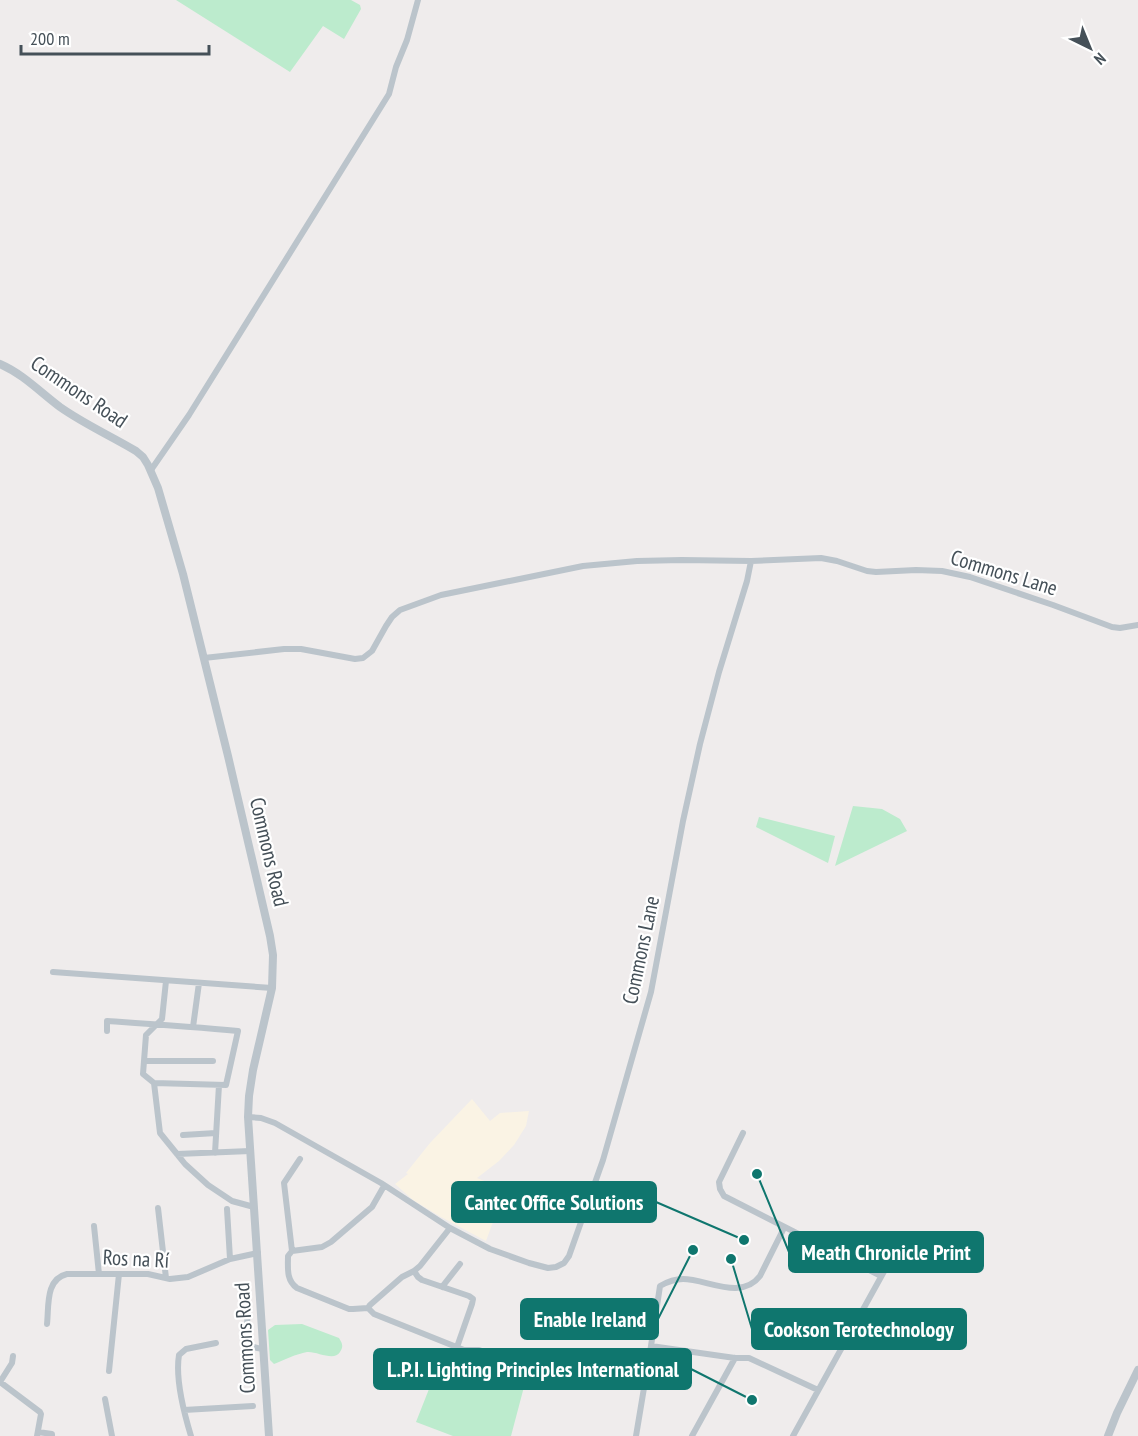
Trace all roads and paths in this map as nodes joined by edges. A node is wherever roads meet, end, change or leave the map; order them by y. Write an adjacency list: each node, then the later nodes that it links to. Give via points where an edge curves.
1 (418, 0): 3 (street, via 389,94)
2 (0, 364): 3 (street, Commons Road, via 87,424 136,451)
3 (151, 470): 6 (street, Commons Road)
4 (751, 561): 5 (street, Commons Lane, via 821,558 867,571 942,571 970,577 1112,627); 6 (street, Commons Lane, via 594,564 441,595 400,610 363,658 301,649); 31 (street, Commons Lane, via 700,744 651,992 603,1160 569,1257 548,1268 490,1249)
5 (1138, 625)
6 (204, 658): 10 (street, Commons Road, via 270,936)
7 (53, 972): 8 (street)
8 (166, 981): 9 (street); 11 (street, via 162,1019)
9 (199, 983): 10 (street); 12 (street)
10 (272, 988): 18 (street, Commons Road, via 253,1070)
11 (157, 1024): 12 (street); 13 (street, via 107,1021); 14 (street, via 146,1035)
12 (193, 1027): 17 (street, via 238,1031 226,1085)
13 (107, 1031)
14 (144, 1061): 15 (street); 16 (street, via 143,1074)
15 (213, 1061)
16 (154, 1083): 17 (street); 24 (street, via 160,1133)
17 (219, 1085): 19 (street)
18 (248, 1117): 22 (street, Commons Road); 26 (street, Commons Lane, via 275,1123)
19 (216, 1133): 21 (street); 23 (street)
20 (743, 1133): 32 (street, via 719,1182 720,1189 732,1201)
21 (183, 1135)
22 (250, 1151): 23 (street); 27 (street, Commons Road)
23 (215, 1153): 24 (street)
24 (177, 1154): 27 (street, via 208,1185 232,1201)
25 (300, 1159): 34 (street, via 284,1183)
26 (384, 1186): 31 (street, Commons Lane); 34 (street, via 372,1207 330,1242 322,1247)
27 (254, 1207): 35 (street, Commons Road)
28 (158, 1208): 42 (street)
29 (227, 1209): 36 (street)
30 (94, 1226): 39 (street)
31 (450, 1228): 38 (street)
32 (784, 1228): 41 (street); 48 (street, via 760,1276 749,1284 735,1288 682,1279 660,1286)
33 (902, 1239): 41 (street)
34 (292, 1251): 44 (street, via 288,1256 290,1284 349,1309)
35 (258, 1253): 36 (street, Ros na Rí); 50 (street, Commons Road)
36 (230, 1259): 42 (street, Ros na Rí, via 188,1277)
37 (460, 1264): 43 (street)
38 (414, 1271): 43 (street, via 422,1280); 44 (street)
39 (99, 1274): 40 (street, Ros na Rí); 46 (street, Ros na Rí, via 67,1274 55,1279)
40 (119, 1274): 42 (street, Ros na Rí); 55 (street)
41 (881, 1276): 57 (street)
42 (166, 1278)
43 (442, 1287): 49 (street, via 473,1299)
44 (368, 1308): 49 (street, via 374,1314)
45 (248, 1313): 50 (street, via 249,1344)
46 (47, 1324)
47 (216, 1343): 60 (street, via 186,1349 179,1355)
48 (651, 1346): 52 (street); 66 (street)
49 (457, 1347): 53 (street, via 501,1358)
50 (263, 1349): 65 (street, Commons Road)
51 (13, 1356): 56 (street)
52 (735, 1358): 57 (street, via 749,1358); 67 (street)
53 (497, 1368)
54 (1138, 1370): 69 (street)
55 (109, 1371)
56 (0, 1382): 61 (street, via 40,1412)
57 (818, 1390): 68 (street)
58 (105, 1399): 63 (street)
59 (253, 1406): 60 (street)
60 (184, 1410): 64 (street)
61 (37, 1434): 62 (street)
62 (52, 1436)
63 (112, 1436)
64 (191, 1436)
65 (269, 1436)
66 (636, 1436)
67 (692, 1436)
68 (794, 1436)
69 (1108, 1436)

